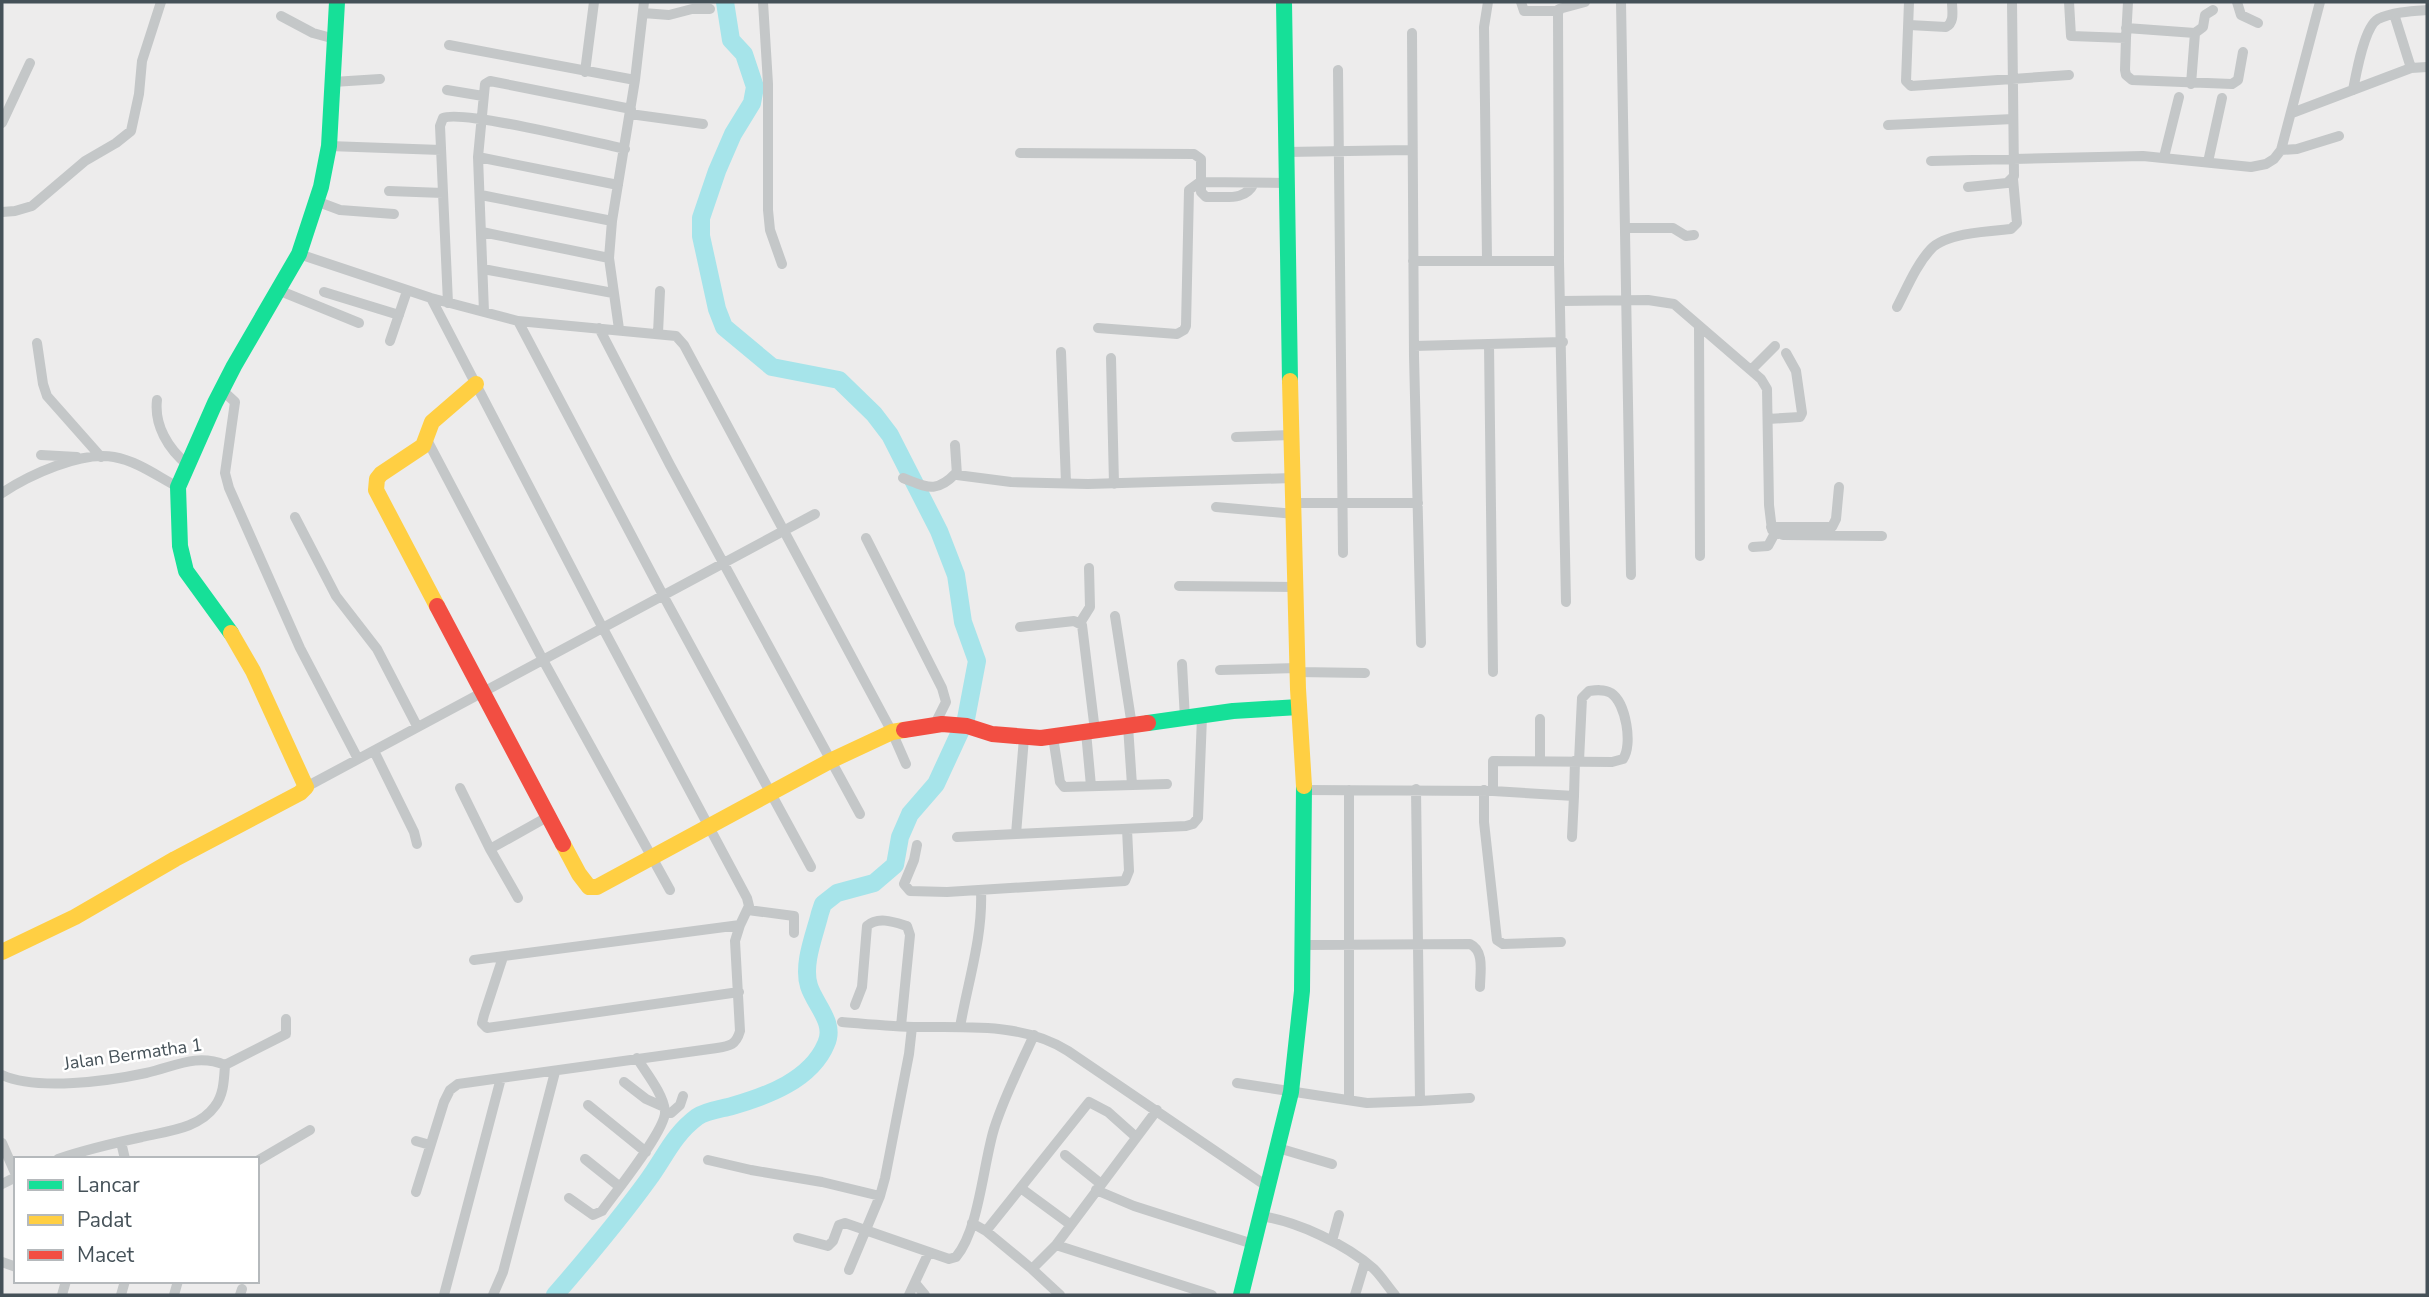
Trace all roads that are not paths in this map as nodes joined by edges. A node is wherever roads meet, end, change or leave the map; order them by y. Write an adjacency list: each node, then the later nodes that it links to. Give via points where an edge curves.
1 (161, 2): 79 (street, via 142,61 131,131 85,161 32,206)
2 (337, 2): 30 (street)
3 (594, 2): 37 (street)
4 (763, 2): 90 (street, via 768,209)
5 (1284, 2): 62 (street)
6 (1488, 2): 87 (street, via 1484,27)
7 (1521, 2): 18 (street, via 1524,11)
8 (1586, 2): 18 (street)
9 (1621, 2): 82 (street)
10 (1909, 2): 26 (street)
11 (1952, 2): 26 (street, via 1950,25)
12 (2012, 2): 40 (street)
13 (2069, 2): 28 (street, via 2071,36)
14 (2128, 2): 28 (street)
15 (2237, 2): 25 (street, via 2241,15)
16 (2320, 2): 50 (street)
17 (644, 7): 20 (street, via 668,15); 41 (street)
18 (1555, 7): 89 (street)
19 (2411, 7): 22 (street); 23 (street)
20 (710, 9)
21 (2213, 10): 29 (street)
22 (2427, 10)
23 (2394, 15): 35 (street); 45 (street, via 2379,18 2371,26)
24 (281, 16): 30 (street)
25 (2258, 23)
26 (1909, 25): 40 (street, via 1907,84)
27 (1412, 33): 60 (street)
28 (2126, 33): 29 (street); 43 (street, via 2129,78)
29 (2195, 33): 43 (street)
30 (335, 39): 42 (street)
31 (449, 45): 37 (street)
32 (2243, 52): 43 (street, via 2234,83)
33 (30, 64): 53 (street)
34 (2427, 67): 35 (street)
35 (2411, 68): 45 (street)
36 (1338, 70): 63 (street)
37 (585, 72): 41 (street)
38 (2069, 75): 40 (street)
39 (380, 79): 42 (street)
40 (2011, 79): 52 (street)
41 (635, 80): 49 (street)
42 (333, 82): 57 (street)
43 (2191, 83)
44 (447, 90): 46 (street)
45 (2353, 90): 50 (street)
46 (483, 96): 49 (street, via 485,84 491,81); 51 (street)
47 (2179, 97): 65 (street)
48 (2222, 97): 69 (street)
49 (630, 112): 54 (street); 58 (street)
50 (2292, 113): 61 (street)
51 (480, 118): 58 (street); 59 (street, via 443,118); 66 (street)
52 (2012, 118): 55 (street); 67 (street)
53 (2, 123)
54 (704, 124)
55 (1888, 125)
56 (2339, 136): 61 (street)
57 (329, 146): 59 (street); 78 (street)
58 (625, 149): 73 (street)
59 (441, 150): 76 (street)
60 (1411, 150): 63 (street); 88 (street)
61 (2281, 150): 69 (street, via 2266,164 2251,167)
62 (1286, 152): 63 (street); 72 (street)
63 (1337, 152): 141 (street)
64 (1020, 153): 71 (street, via 1194,154 1201,159)
65 (2164, 157): 67 (street); 69 (street)
66 (478, 158): 73 (street); 77 (street)
67 (2014, 159): 68 (street); 70 (street)
68 (1931, 161)
69 (2208, 162)
70 (2013, 178): 74 (street, via 2001,184); 101 (street, via 2017,223 2011,229 1949,238 1932,248)
71 (1200, 182): 72 (street, via 1206,197 1243,196 1254,183); 108 (street, via 1189,190 1184,330 1178,334)
72 (1286, 183): 125 (street)
73 (618, 185): 81 (street)
74 (1968, 187)
75 (389, 191): 76 (street)
76 (443, 193): 100 (street)
77 (481, 195): 81 (street); 83 (street)
78 (316, 201): 80 (street, via 340,210); 85 (street)
79 (2, 212)
80 (394, 214)
81 (612, 221): 86 (street)
82 (1626, 228): 84 (street, via 1673,228); 98 (street)
83 (482, 232): 86 (street); 91 (street)
84 (1693, 235)
85 (299, 254): 92 (street); 93 (street)
86 (609, 258): 96 (street)
87 (1487, 259): 88 (street); 89 (street)
88 (1413, 261): 115 (street)
89 (1559, 261): 99 (street)
90 (782, 264)
91 (483, 269): 96 (street); 102 (street)
92 (278, 290): 105 (street); 122 (street)
93 (407, 290): 97 (street); 103 (street)
94 (660, 291): 110 (street)
95 (324, 292): 103 (street)
96 (613, 293): 109 (street)
97 (431, 298): 100 (street); 121 (street)
98 (1626, 300): 99 (street); 106 (street, via 1674,304); 156 (street)
99 (1562, 301): 112 (street)
100 (448, 303): 102 (street)
101 (1897, 307)
102 (484, 312): 104 (street)
103 (399, 315): 111 (street)
104 (518, 321): 107 (street); 159 (street)
105 (359, 323)
106 (1699, 327): 120 (street); 153 (street)
107 (599, 328): 109 (street); 154 (street)
108 (1098, 328)
109 (619, 329): 110 (street)
110 (658, 333): 148 (street, via 676,336 681,342)
111 (390, 341)
112 (1563, 342): 114 (street); 160 (street)
113 (37, 343): 130 (street, via 47,396)
114 (1489, 344): 115 (street); 170 (street)
115 (1414, 346): 142 (street)
116 (1775, 346): 120 (street)
117 (1061, 352): 136 (street)
118 (1786, 353): 124 (street, via 1796,371 1802,413 1800,417)
119 (1111, 358): 137 (street)
120 (1751, 370): 124 (street, via 1767,389)
121 (476, 384): 127 (street, via 440,413); 164 (street)
122 (222, 390): 132 (street); 185 (street, via 235,402 225,473 229,488 300,648)
123 (157, 400): 132 (street, via 164,439)
124 (1768, 419): 147 (street)
125 (1291, 435): 126 (street); 135 (street)
126 (1236, 437)
127 (426, 438): 166 (street); 172 (street, via 423,446 377,479 376,490)
128 (955, 445): 133 (street)
129 (41, 454): 131 (street)
130 (102, 457): 131 (street); 138 (street, via 136,464)
131 (87, 458): 140 (street, via 21,480)
132 (188, 465): 138 (street)
133 (956, 473): 134 (street, via 933,488); 136 (street, via 994,481)
134 (903, 478)
135 (1292, 478): 137 (street); 144 (street)
136 (1066, 483): 137 (street)
137 (1114, 484)
138 (178, 487): 193 (street, via 180,546 186,571 253,671)
139 (1839, 487): 147 (street, via 1832,527)
140 (2, 493)
141 (1342, 502): 142 (street); 144 (street); 152 (street)
142 (1418, 503): 165 (street)
143 (1216, 507): 144 (street)
144 (1295, 508): 158 (street)
145 (815, 514): 148 (street)
146 (295, 517): 178 (street, via 336,596 377,649)
147 (1773, 530): 149 (street); 151 (street, via 1768,546)
148 (783, 532): 154 (street); 181 (street)
149 (1882, 536)
150 (866, 538): 177 (street, via 942,688 946,702)
151 (1753, 547)
152 (1343, 553)
153 (1700, 556)
154 (724, 564): 159 (street); 186 (street)
155 (1089, 568): 162 (street, via 1090,607)
156 (1631, 575)
157 (1179, 586): 158 (street)
158 (1296, 587): 169 (street)
159 (663, 597): 164 (street); 199 (street)
160 (1566, 602)
161 (1115, 616): 179 (street)
162 (1080, 623): 163 (street); 180 (street)
163 (1020, 627)
164 (603, 628): 166 (street); 203 (street)
165 (1421, 643)
166 (543, 660): 172 (street); 211 (street)
167 (1182, 664): 175 (street)
168 (1220, 670): 169 (street)
169 (1297, 670): 171 (street); 173 (street)
170 (1493, 672)
171 (1365, 673)
172 (482, 692): 178 (street); 202 (street)
173 (1299, 707): 174 (street); 196 (street)
174 (1202, 717): 175 (street); 204 (street, via 1197,821 1186,826)
175 (1185, 719): 179 (street)
176 (1540, 719): 187 (street)
177 (938, 724): 181 (street); 183 (street)
178 (417, 726): 184 (street)
179 (1130, 726): 180 (street); 191 (street)
180 (1091, 731): 182 (street); 192 (street)
181 (892, 732): 186 (street); 189 (street)
182 (1053, 737): 183 (street); 192 (street, via 1061,784)
183 (1024, 738): 205 (street)
184 (374, 751): 185 (street); 208 (street)
185 (358, 759): 193 (street)
186 (830, 761): 199 (street); 201 (street)
187 (1540, 761): 188 (street); 198 (street, via 1493,761)
188 (1577, 761): 188 (street, via 1612,762 1626,757 1626,718 1609,692 1589,691 1582,698); 200 (street)
189 (905, 764)
190 (1167, 784): 191 (street)
191 (1132, 785): 192 (street)
192 (1091, 786)
193 (306, 787): 223 (street, via 75,917)
194 (460, 788): 210 (street)
195 (1416, 789): 197 (street); 198 (street); 221 (street)
196 (1304, 790): 197 (street); 222 (street)
197 (1349, 790): 220 (street)
198 (1489, 791): 200 (street); 219 (street, via 1485,822 1497,940 1503,944)
199 (771, 793): 203 (street); 212 (street)
200 (1574, 796): 207 (street)
201 (860, 814)
202 (549, 816): 210 (street); 211 (street, via 589,887)
203 (710, 824): 211 (street); 216 (street, via 747,898)
204 (1127, 829): 205 (street); 214 (street, via 1129,871 1125,881)
205 (1016, 834): 206 (street)
206 (957, 837)
207 (1572, 837)
208 (417, 844)
209 (917, 845): 214 (street, via 904,884 910,891)
210 (490, 849): 215 (street)
211 (651, 857): 213 (street)
212 (811, 867)
213 (670, 890)
214 (981, 890): 232 (street, via 981,922)
215 (518, 898)
216 (748, 911): 217 (street); 218 (street, via 794,916)
217 (740, 925): 224 (street); 227 (street, via 736,942)
218 (794, 933)
219 (1561, 942)
220 (1350, 943): 221 (street); 222 (street); 244 (street)
221 (1418, 944): 226 (street, via 1476,946); 245 (street)
222 (1304, 945): 241 (street)
223 (2, 952)
224 (503, 957): 225 (street); 227 (street, via 482,1023 487,1028)
225 (474, 960)
226 (1480, 988)
227 (739, 992): 234 (street, via 740,1031 732,1045)
228 (855, 1005): 231 (street, via 862,986 867,926 887,920 906,926 910,934)
229 (286, 1019): 235 (street, via 286,1034)
230 (842, 1021): 231 (street)
231 (906, 1026): 232 (street); 270 (street, via 896,1122)
232 (960, 1027): 233 (street)
233 (1034, 1035): 248 (street, via 1061,1046); 274 (street, via 994,1128)
234 (637, 1058): 236 (street); 247 (street)
235 (225, 1065): 237 (street, Jalan Bermatha 1, via 190,1060 148,1073 88,1082 39,1082); 252 (street, Jalan Bermatha 1, via 222,1095 206,1115 170,1132)
236 (555, 1072): 238 (street); 288 (street)
237 (2, 1075)
238 (501, 1078): 254 (street, via 458,1084 450,1090); 287 (street)
239 (624, 1082): 247 (street)
240 (1237, 1083): 241 (street)
241 (1291, 1092): 244 (street); 255 (street)
242 (683, 1096): 247 (street, via 677,1109 671,1113)
243 (1470, 1098): 245 (street)
244 (1349, 1100): 245 (street)
245 (1420, 1101)
246 (588, 1105): 256 (street)
247 (664, 1110): 256 (street)
248 (1157, 1110): 250 (street); 267 (street)
249 (310, 1130): 261 (street)
250 (1136, 1137): 266 (street); 268 (street, via 1089,1102)
251 (416, 1141): 254 (street)
252 (121, 1142): 258 (street, Jalan Bermatha 1); 259 (street)
253 (2, 1143): 264 (street)
254 (430, 1145): 269 (street)
255 (1278, 1148): 263 (street); 267 (street)
256 (646, 1152): 265 (street)
257 (1065, 1154): 266 (street)
258 (65, 1157)
259 (125, 1157)
260 (585, 1159): 265 (street)
261 (259, 1160)
262 (708, 1160): 270 (street)
263 (1332, 1164)
264 (14, 1171)
265 (620, 1186): 271 (street, via 595,1215)
266 (1098, 1187): 275 (street); 280 (street, via 1134,1206)
267 (1268, 1187): 273 (street)
268 (1022, 1189): 275 (street); 277 (street)
269 (416, 1192)
270 (880, 1196): 276 (street)
271 (569, 1198)
272 (1339, 1215): 279 (street)
273 (1261, 1216): 279 (street); 280 (street)
274 (972, 1223): 277 (street); 282 (street, via 956,1257)
275 (1071, 1225): 281 (street)
276 (866, 1231): 278 (street, via 841,1223 828,1246); 282 (street); 285 (street)
277 (986, 1231): 284 (street)
278 (798, 1238)
279 (1332, 1241): 283 (street)
280 (1253, 1244): 293 (street)
281 (1056, 1245): 284 (street); 292 (street)
282 (929, 1252): 286 (street)
283 (1365, 1262): 294 (street); 295 (street)
284 (1032, 1269): 291 (street)
285 (849, 1270)
286 (915, 1283): 289 (street); 290 (street)
287 (444, 1295)
288 (493, 1295)
289 (909, 1295)
290 (925, 1295)
291 (1060, 1295)
292 (1212, 1295)
293 (1241, 1295)
294 (1355, 1295)
295 (1395, 1295)

